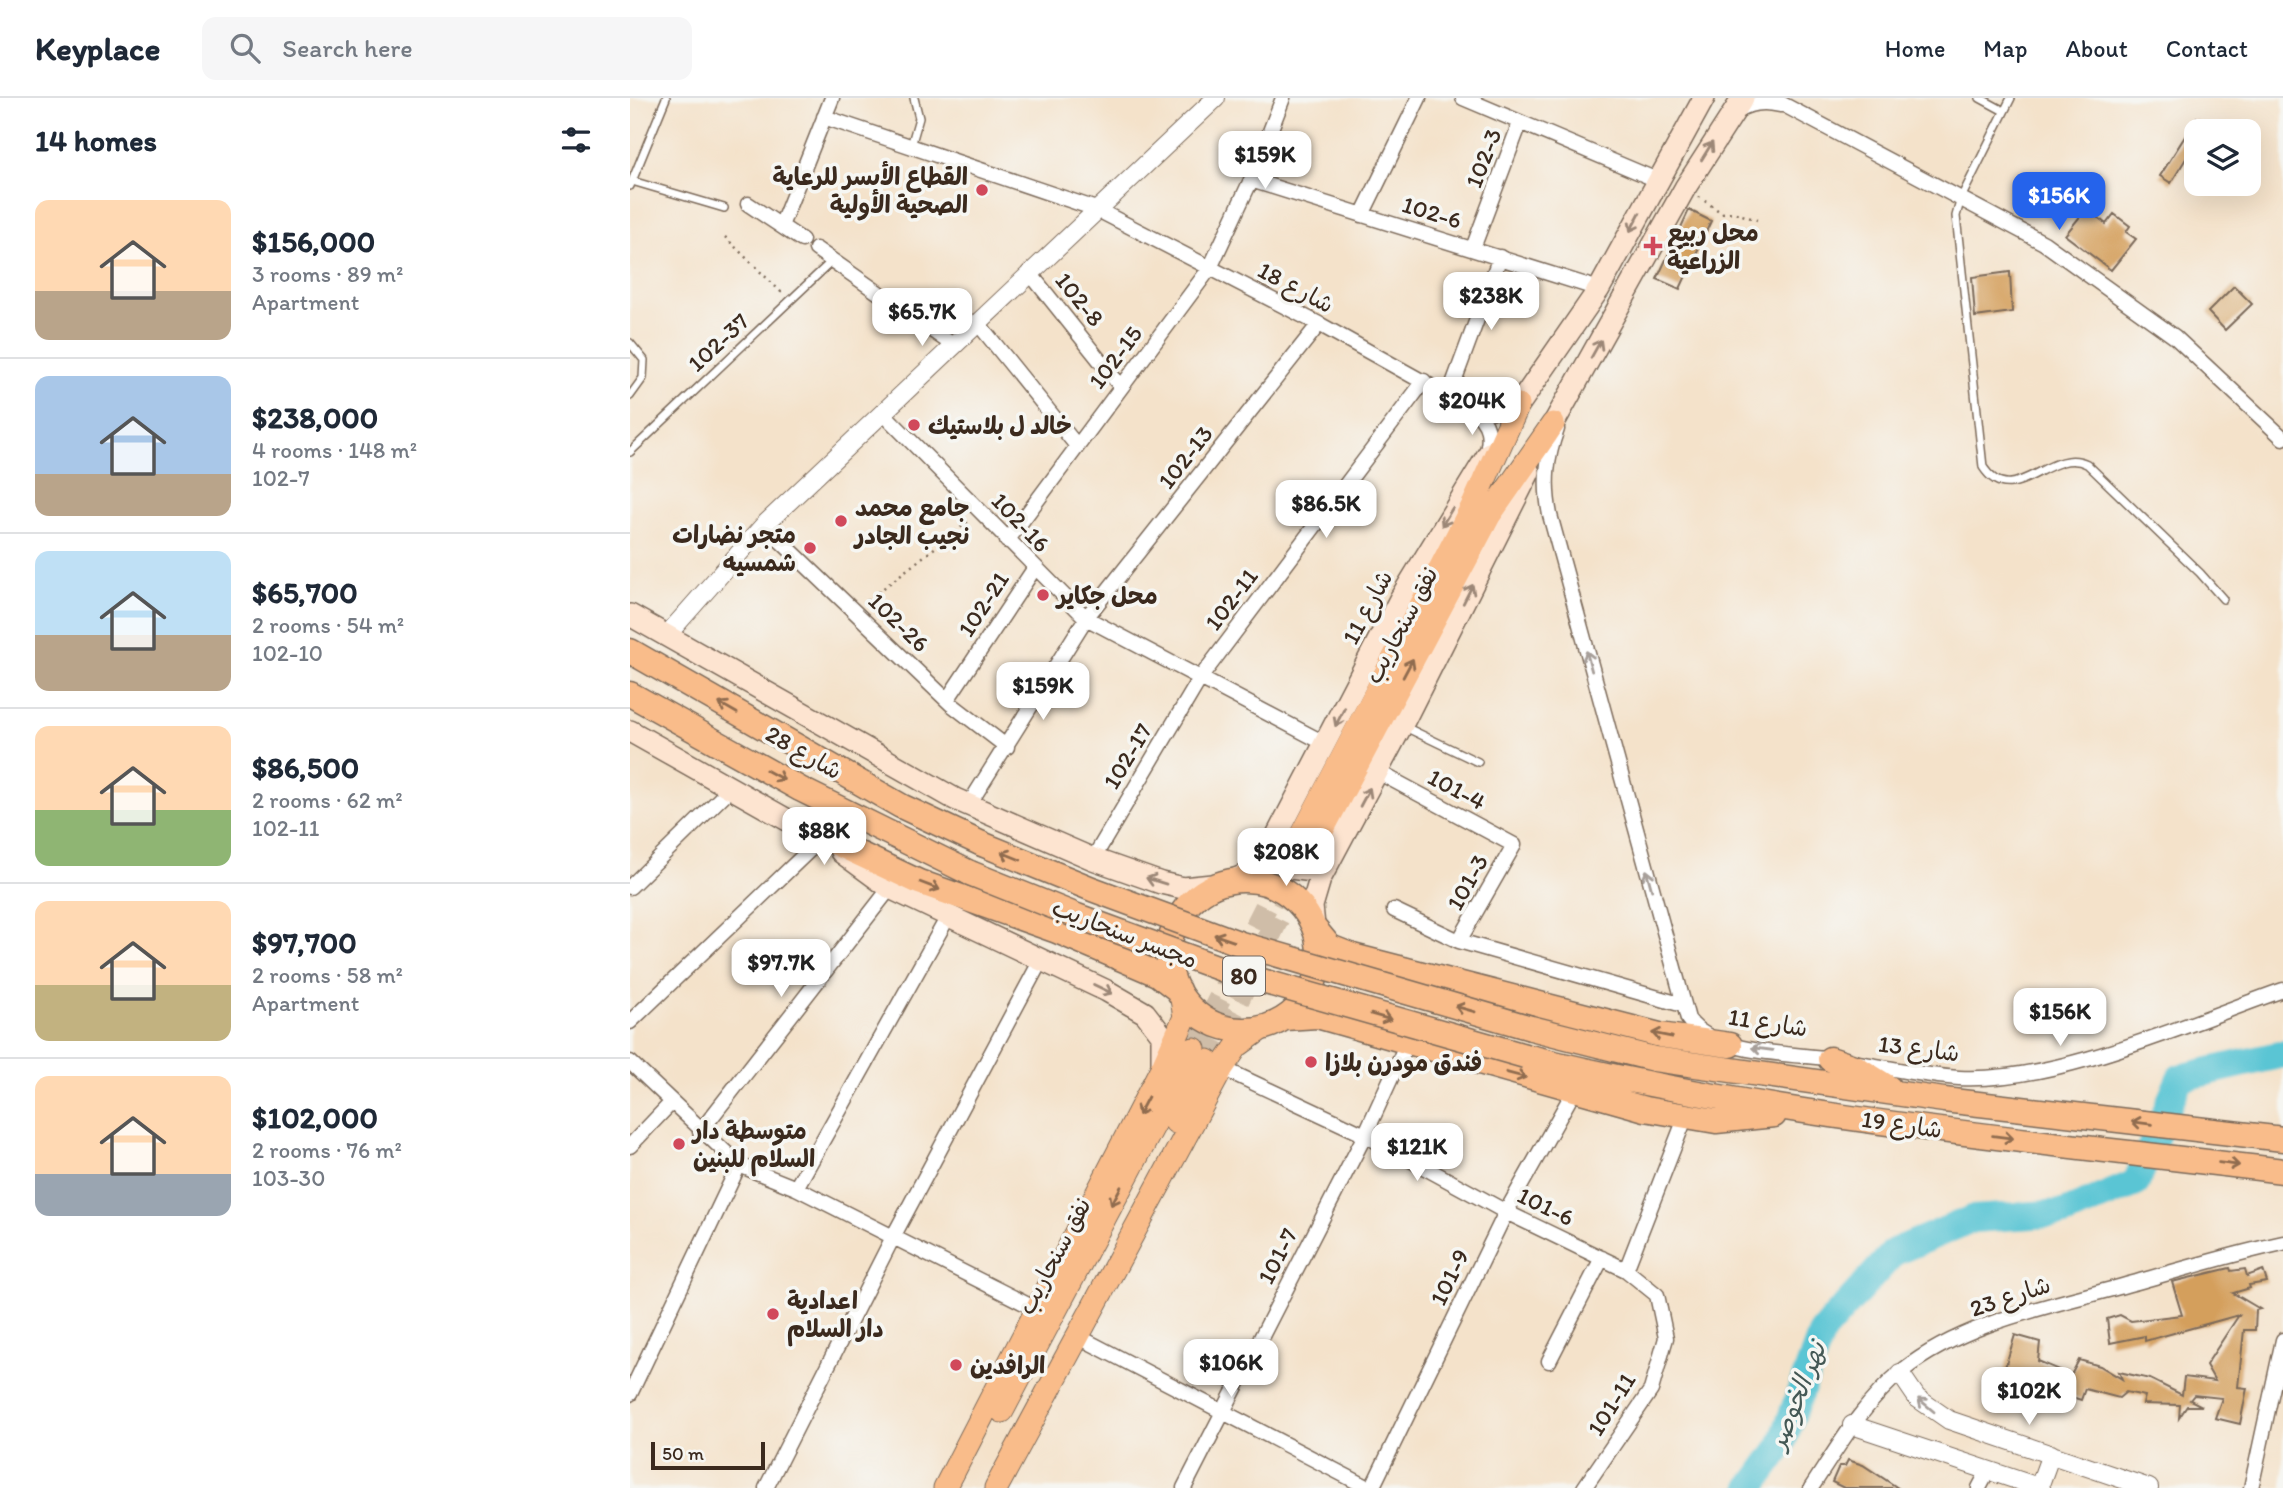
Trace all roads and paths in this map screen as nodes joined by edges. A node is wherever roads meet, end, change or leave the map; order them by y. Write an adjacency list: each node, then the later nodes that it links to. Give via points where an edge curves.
1 (666, 98): 22 (lane)
2 (832, 98): 15 (street)
3 (914, 98): 18 (lane, via 919,118)
4 (1216, 98): 27 (street)
5 (1283, 98): 20 (street, 102-15)
6 (1419, 98): 28 (street)
7 (1463, 98): 17 (street)
8 (1692, 98): 19 (street)
9 (1704, 98): 19 (main road, شارع 11)
10 (1743, 98): 16 (main road, شارع 11)
11 (1980, 98): 14 (lane)
12 (2011, 98): 14 (lane)
13 (1776, 102): 16 (street, via 1752,104); 24 (street)
14 (2004, 111): 24 (lane)
15 (824, 117): 18 (street, شارع 18); 30 (street)
16 (1728, 118): 23 (main road, شارع 11, one-way to 16)
17 (1520, 123): 21 (street); 33 (street, 102-3)
18 (911, 146): 27 (street, شارع 18)
19 (1675, 149): 21 (main road, شارع 11)
20 (1251, 180): 28 (street, 102-6); 37 (street, 102-15)
21 (1657, 180): 39 (main road, شارع 11, one-way to 39)
22 (631, 184): 26 (lane)
23 (1685, 188): 29 (path, via 1722,213); 47 (main road, شارع 11, one-way to 23)
24 (1961, 198): 54 (street, via 2044,243 2175,337); 62 (lane, via 1956,216 1983,467 1990,478 2006,485 2055,463 2077,459 2087,464)
25 (748, 204): 30 (street)
26 (724, 208)
27 (1096, 209): 37 (street, شارع 18); 38 (street)
28 (1362, 215): 33 (street, 102-6)
29 (1757, 220)
30 (780, 226): 32 (street)
31 (725, 237): 40 (path)
32 (802, 240)
33 (1473, 248): 35 (street, 102-6)
34 (816, 250): 36 (street)
35 (1500, 257): 39 (street, 102-6); 48 (street)
36 (832, 261): 40 (lane, 102-37); 44 (street)
37 (1210, 268): 42 (street, شارع 18); 46 (street, 102-15)
38 (1029, 272): 41 (street); 46 (street, 102-8)
39 (1600, 289): 50 (main road, شارع 11)
40 (790, 301): 56 (lane, 102-37)
41 (976, 322): 44 (street); 55 (street)
42 (1319, 324): 45 (street, شارع 18); 65 (street, 102-13)
43 (630, 343): 49 (lane, via 644,360 643,378)
44 (953, 345): 52 (street)
45 (1424, 381): 48 (street, شارع 18); 68 (street, 102-11)
46 (1121, 387): 55 (street, 102-15)
47 (1573, 390): 53 (main road, شارع 11); 96 (street, شارع 11, one-way to 47, via 1544,489 1551,447)
48 (1449, 395): 51 (street, شارع 18)
49 (630, 396)
50 (1522, 400): 51 (street, via 1501,410); 57 (main road, شارع 11); 82 (main road, نفق سنحاريب, via 1474,503)
51 (1472, 409): 57 (street, via 1488,427)
52 (882, 412): 58 (street, 102-16); 59 (street)
53 (1553, 424): 71 (main road, شارع 11, one-way to 53); 82 (main road, نفق سنحاريب, one-way to 53, via 1489,516)
54 (2283, 438)
55 (1077, 446): 60 (street, 102-15)
56 (630, 452)
57 (1484, 459): 73 (main road, شارع 11, one-way to 73, via 1400,599)
58 (980, 513): 60 (street, 102-16); 63 (path)
59 (764, 525): 63 (street, 102-26); 66 (street)
60 (1007, 541): 61 (street, 102-16)
61 (1034, 569): 65 (street, 102-16); 70 (street, 102-21)
62 (2223, 599)
63 (855, 611): 70 (street, 102-26)
64 (630, 615): 66 (main road)
65 (1086, 618): 68 (street, 102-16); 74 (street, 102-13)
66 (667, 635): 78 (main road)
67 (630, 651): 80 (highway, شارع 28 / 80, one-way to 67, via 901,806)
68 (1201, 677): 73 (street, 102-16); 84 (street, 102-17)
69 (630, 694): 85 (highway, شارع 28 / 80, one-way to 85, via 800,789)
70 (947, 700): 74 (street, 102-26)
71 (1402, 725): 75 (lane); 76 (main road, شارع 11)
72 (630, 730): 77 (main road)
73 (1326, 744): 82 (main road, شارع 11)
74 (1007, 747): 78 (street, 102-13)
75 (1478, 762)
76 (1378, 772): 81 (street, 101-4); 83 (main road, شارع 11, one-way to 76)
77 (731, 788): 79 (main road); 87 (street)
78 (968, 806): 84 (main road)
79 (811, 833): 88 (main road); 95 (highway, one-way to 95, via 919,882 1057,931 1165,978); 98 (street)
80 (982, 844): 100 (highway, مجسر سنحاريب / 80, one-way to 80, bridge, via 1241,944)
81 (1514, 845): 92 (street, 101-3)
82 (1294, 848): 83 (main road, via 1279,855 1299,871 1313,871); 86 (main road, شارع 11)
83 (1333, 856): 91 (main road, شارع 11, via 1314,895)
84 (1093, 859): 86 (main road, one-way to 84, via 1183,888)
85 (970, 873): 103 (highway, مجسر سنحاريب / 80, one-way to 103, bridge, via 1227,971)
86 (1225, 883): 91 (highway, via 1255,881 1281,889 1302,906); 95 (highway, via 1193,900 1172,934 1169,961)
87 (630, 887)
88 (890, 888): 90 (main road); 114 (street)
89 (1394, 910): 92 (street)
90 (949, 915): 93 (main road); 120 (street)
91 (1315, 927): 97 (highway, via 1320,956 1315,982 1301,1005); 102 (highway, one-way to 91, via 1660,1035 1353,956 1330,947)
92 (1459, 941): 96 (street)
93 (1041, 960): 107 (main road, one-way to 107, via 1145,1013 1162,1035); 122 (street)
94 (2283, 990): 105 (street, شارع 13, via 2077,1062 2036,1071 1960,1078)
95 (1180, 995): 99 (highway, via 1196,1014 1214,1024 1244,1031); 107 (main road, via 1185,1017)
96 (1683, 1005): 102 (street, شارع 11, via 1696,1031)
97 (1285, 1018): 99 (highway); 101 (highway, via 1317,1017)
98 (630, 1022)
99 (1262, 1028): 104 (main road)
100 (1531, 1028): 110 (highway, شارع 19 / 80, via 1654,1059)
101 (1406, 1043): 108 (highway, one-way to 108); 115 (street, 101-7)
102 (1730, 1045): 105 (street, شارع 11, one-way to 102)
103 (1525, 1056): 112 (highway, شارع 19 / 80, via 1653,1086)
104 (1208, 1059): 109 (main road); 115 (street, 101-6); 138 (main road, نفق سنحاريب, one-way to 138); 139 (main road, نفق سنحاريب)
105 (1830, 1059): 110 (highway)
106 (630, 1062): 111 (street)
107 (1163, 1067): 109 (main road, via 1172,1052 1187,1043 1201,1044 1218,1061); 126 (main road, one-way to 126)
108 (1574, 1091): 113 (highway); 121 (street, 101-9)
109 (1209, 1092): 127 (main road)
110 (1909, 1096): 116 (highway, شارع 19 / 80, one-way to 110)
111 (671, 1104): 114 (street); 117 (street)
112 (1816, 1112): 113 (highway, via 1731,1121); 119 (highway, شارع 19 / 80, one-way to 119)
113 (1686, 1115): 125 (street)
114 (700, 1132): 118 (street)
115 (1365, 1135): 121 (street, 101-6); 132 (street, 101-7)
116 (2283, 1139)
117 (630, 1146)
118 (738, 1165): 120 (street); 131 (street)
119 (2283, 1171)
120 (796, 1188): 122 (street)
121 (1506, 1212): 124 (street, 101-6); 142 (street, 101-9)
122 (893, 1237): 126 (street); 136 (street)
123 (2283, 1243): 130 (street, شارع 23, via 1980,1329 1930,1352)
124 (1602, 1258): 125 (street, 101-6); 129 (street)
125 (1626, 1270): 143 (street, 101-11, via 1657,1295 1666,1338 1651,1390)
126 (1036, 1309): 137 (main road)
127 (1079, 1337): 132 (street); 140 (main road)
128 (2283, 1340): 148 (street)
129 (1549, 1361)
130 (1900, 1373): 133 (street, شارع 23); 134 (street, one-way to 130, via 1937,1414 1917,1398)
131 (630, 1394)
132 (1222, 1413): 141 (street, 101-7); 142 (street)
133 (1852, 1425): 135 (street); 144 (street, شارع 23)
134 (2051, 1454): 146 (street); 147 (street)
135 (1988, 1471): 145 (street); 146 (street)
136 (766, 1488)
137 (945, 1488)
138 (961, 1488)
139 (985, 1488)
140 (996, 1488)
141 (1184, 1488)
142 (1371, 1488)
143 (1584, 1488)
144 (1811, 1488)
145 (1979, 1488)
146 (2040, 1488)
147 (2149, 1488)
148 (2251, 1488)

